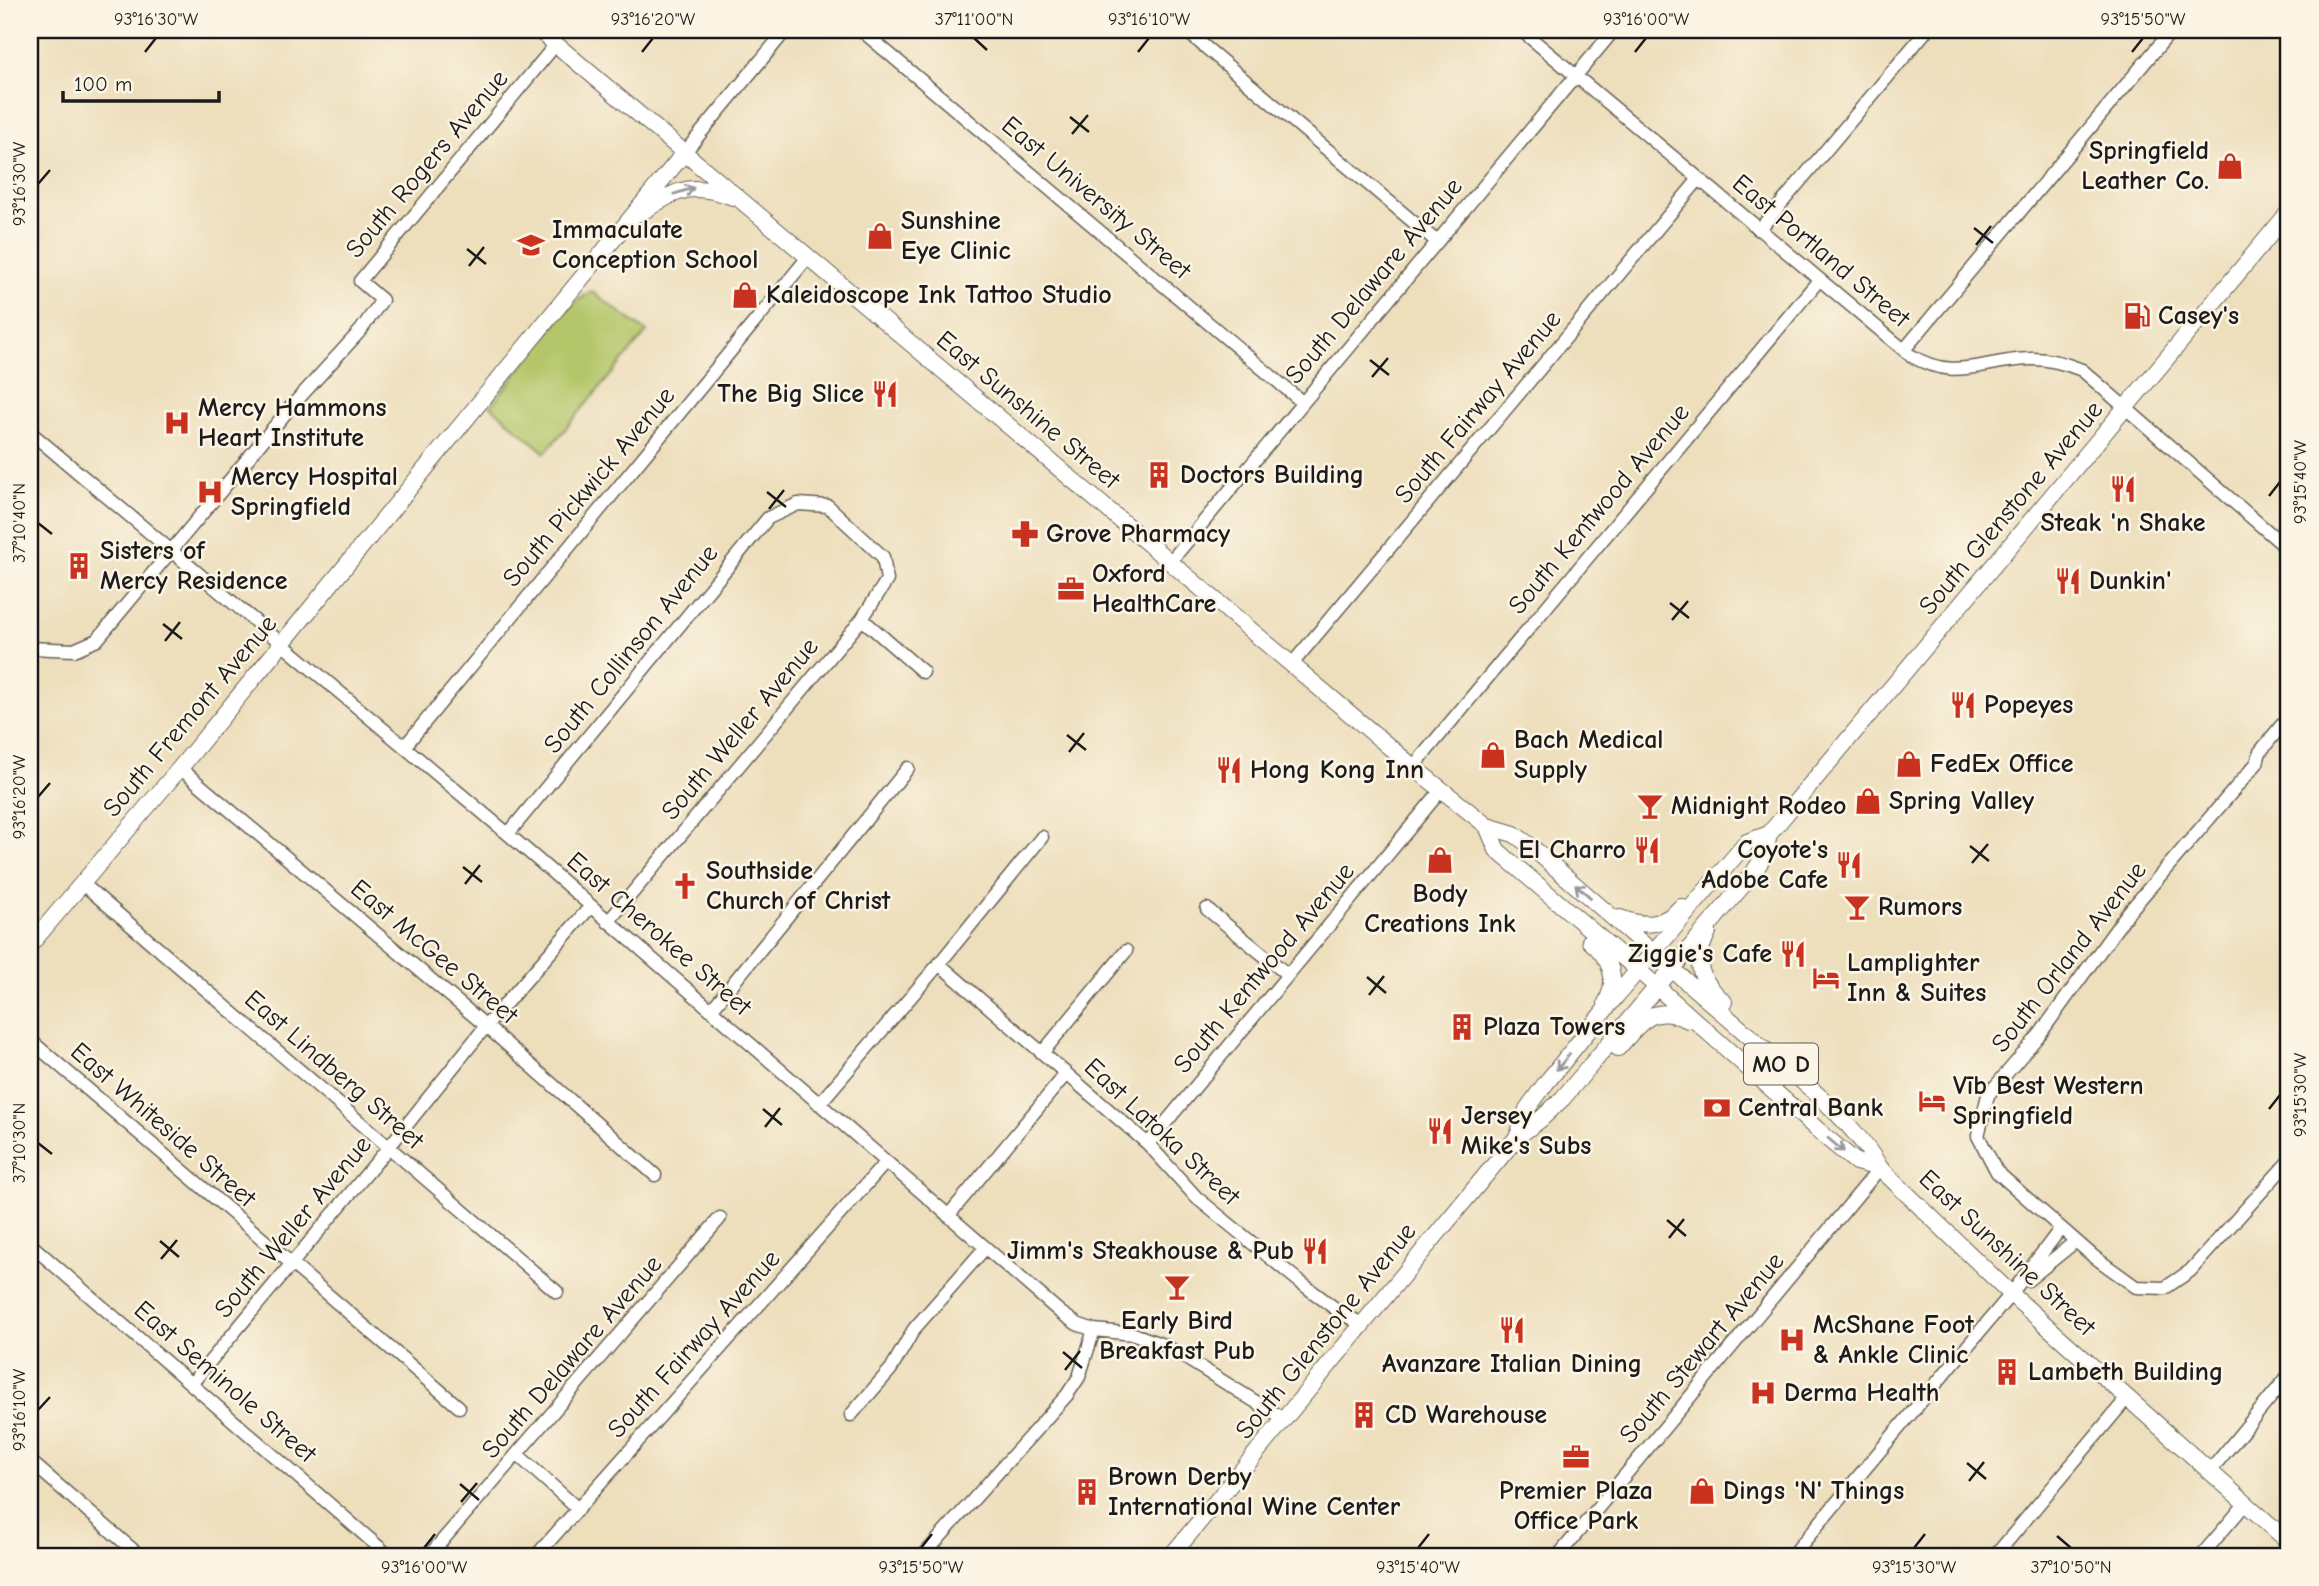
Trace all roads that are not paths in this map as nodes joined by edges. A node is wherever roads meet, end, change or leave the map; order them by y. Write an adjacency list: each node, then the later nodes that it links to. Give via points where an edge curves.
1 (539, 30): 9 (main road, East Sunshine Street)
2 (786, 30): 11 (street, South Fremont Avenue)
3 (861, 30): 21 (street, East University Street)
4 (1185, 30): 17 (street)
5 (1521, 30): 10 (street, East Portland Street)
6 (1614, 30): 10 (street, South Delaware Avenue)
7 (1927, 30): 16 (street)
8 (2172, 30): 20 (street)
9 (556, 44): 11 (main road, East Sunshine Street); 24 (street, South Rogers Avenue, via 360,281 382,300 361,330)
10 (1575, 75): 12 (street, East Portland Street); 17 (street, South Delaware Avenue)
11 (685, 152): 13 (main road, East Sunshine Street); 15 (main road, South Fremont Avenue)
12 (1699, 179): 16 (street, East Portland Street); 31 (street, South Fairway Avenue)
13 (743, 201): 15 (main road, one-way to 13, via 670,195 696,187); 18 (main road, East Sunshine Street)
14 (2289, 212): 22 (main road, South Glenstone Avenue)
15 (629, 220): 29 (main road, South Fremont Avenue)
16 (1759, 230): 19 (street, East Portland Street)
17 (1436, 241): 21 (street, South Delaware Avenue)
18 (809, 256): 27 (main road, East Sunshine Street); 34 (street, South Pickwick Avenue)
19 (1819, 280): 20 (street, East Portland Street); 35 (street, South Kentwood Avenue)
20 (1904, 350): 22 (street, East Portland Street, via 1925,364 1953,370 2029,359 2062,362 2082,370)
21 (1302, 402): 27 (street, South Delaware Avenue)
22 (2127, 407): 25 (street, East Portland Street); 41 (main road, South Glenstone Avenue)
23 (30, 432): 24 (street, East Cherokee Street)
24 (171, 549): 29 (street, East Cherokee Street); 30 (street, via 97,640 74,650)
25 (2289, 550)
26 (883, 557): 28 (street, South Weller Avenue, via 887,580); 40 (street, South Collinson Avenue, via 828,506 798,504 768,517)
27 (1170, 562): 31 (main road, East Sunshine Street)
28 (862, 619): 32 (street); 50 (street, South Weller Avenue)
29 (282, 643): 34 (street, East Cherokee Street); 36 (main road, South Fremont Avenue)
30 (30, 648)
31 (1292, 664): 35 (main road, East Sunshine Street)
32 (923, 672)
33 (2289, 716): 78 (street, South Orland Avenue, via 2260,752 2257,763 2127,914 2040,1034 1988,1095 1978,1136 1997,1172)
34 (404, 746): 40 (street, East Cherokee Street)
35 (1414, 766): 38 (main road, East Sunshine Street)
36 (180, 768): 45 (main road, South Fremont Avenue); 61 (street, East McGee Street)
37 (908, 768): 59 (street)
38 (1442, 789): 39 (main road, East Sunshine Street); 57 (street, South Kentwood Avenue)
39 (1486, 826): 44 (main road, East Sunshine Street); 48 (main road, East Sunshine Street, one-way to 39, via 1528,844 1514,834)
40 (508, 834): 46 (street, East Cherokee Street)
41 (1769, 834): 43 (main road, South Glenstone Avenue, via 1747,842); 49 (main road, South Glenstone Avenue, via 1765,854 1754,872)
42 (1042, 837): 54 (street)
43 (1738, 852): 48 (main road, via 1723,859 1666,921 1643,925); 53 (main road, South Glenstone Avenue)
44 (1506, 858): 56 (main road, East Sunshine Street); 60 (main road, via 1523,882 1605,957 1613,987)
45 (82, 883): 51 (main road, South Fremont Avenue); 71 (street, East Lindberg Street)
46 (591, 906): 50 (street, East Cherokee Street); 61 (street, South Weller Avenue)
47 (1207, 909): 57 (street)
48 (1610, 915): 53 (main road, East Sunshine Street)
49 (1716, 916): 55 (main road, South Glenstone Avenue); 66 (main road, via 1701,948 1704,978)
50 (608, 922): 59 (street, East Cherokee Street)
51 (30, 945)
52 (1126, 951): 64 (street)
53 (1653, 952): 55 (main road, East Sunshine Street); 56 (main road, South Glenstone Avenue)
54 (939, 964): 64 (street, East Latoka Street); 68 (street)
55 (1672, 968): 58 (main road, South Glenstone Avenue); 66 (main road, East Sunshine Street / MO D)
56 (1638, 970): 58 (main road, East Sunshine Street); 60 (main road, South Glenstone Avenue)
57 (1288, 975): 70 (street, South Kentwood Avenue)
58 (1656, 986): 62 (main road, East Sunshine Street / MO D); 67 (main road, South Glenstone Avenue)
59 (712, 1009): 68 (street, East Cherokee Street)
60 (1600, 1016): 69 (main road, South Glenstone Avenue, one-way to 69, via 1527,1109)
61 (486, 1026): 71 (street, South Weller Avenue); 75 (street, East McGee Street)
62 (1707, 1031): 67 (main road, via 1677,1015 1654,1014 1639,1024 1583,1087); 74 (main road, East Sunshine Street / MO D, one-way to 74, via 1856,1162)
63 (30, 1040): 82 (street, East Whiteside Street)
64 (1043, 1052): 65 (street, East Latoka Street)
65 (1066, 1074): 70 (street, East Latoka Street); 76 (street)
66 (1814, 1093): 74 (main road, East Sunshine Street / MO D, via 1867,1147)
67 (1563, 1098): 69 (main road, South Glenstone Avenue)
68 (819, 1104): 73 (street, East Cherokee Street)
69 (1518, 1136): 85 (main road, South Glenstone Avenue)
70 (1148, 1144): 85 (street, East Latoka Street, via 1197,1198 1300,1282)
71 (389, 1147): 82 (street, South Weller Avenue); 83 (street, East Lindberg Street)
72 (2289, 1161): 79 (street, South Orland Avenue, via 2190,1271 2165,1288 2136,1287)
73 (886, 1162): 76 (street, East Cherokee Street); 97 (street, South Fairway Avenue)
74 (1880, 1168): 84 (main road, East Sunshine Street / MO D); 105 (street, South Stewart Avenue)
75 (655, 1175)
76 (948, 1216): 81 (street, East Cherokee Street)
77 (720, 1218): 93 (street, South Delaware Avenue)
78 (2061, 1228): 79 (street, South Orland Avenue); 84 (street)
79 (2076, 1241): 84 (street)
80 (30, 1244): 88 (street, East Seminole Street)
81 (985, 1248): 86 (street, East Cherokee Street, via 1061,1313); 91 (street, via 914,1329 891,1369)
82 (291, 1264): 88 (street, South Weller Avenue); 90 (street, East Whiteside Street)
83 (557, 1292)
84 (2011, 1294): 89 (main road, East Sunshine Street / MO D); 106 (street)
85 (1362, 1324): 92 (main road, South Glenstone Avenue)
86 (1094, 1331): 92 (street, East Cherokee Street, via 1134,1334 1166,1346); 103 (street, via 1079,1377 1067,1395)
87 (2289, 1376): 95 (street)
88 (192, 1383): 100 (street, East Seminole Street)
89 (2128, 1398): 95 (main road, East Sunshine Street / MO D); 107 (street)
90 (459, 1407)
91 (851, 1415)
92 (1285, 1420): 104 (main road, South Glenstone Avenue)
93 (518, 1455): 97 (street); 101 (street, South Delaware Avenue)
94 (30, 1461): 99 (street)
95 (2210, 1471): 96 (main road, East Sunshine Street / MO D)
96 (2246, 1503): 98 (main road, East Sunshine Street / MO D); 108 (street)
97 (578, 1509): 102 (street, South Fairway Avenue)
98 (2289, 1542)
99 (140, 1556)
100 (389, 1556)
101 (429, 1556)
102 (536, 1556)
103 (923, 1556)
104 (1171, 1556)
105 (1558, 1556)
106 (1792, 1556)
107 (1995, 1556)
108 (2201, 1556)

